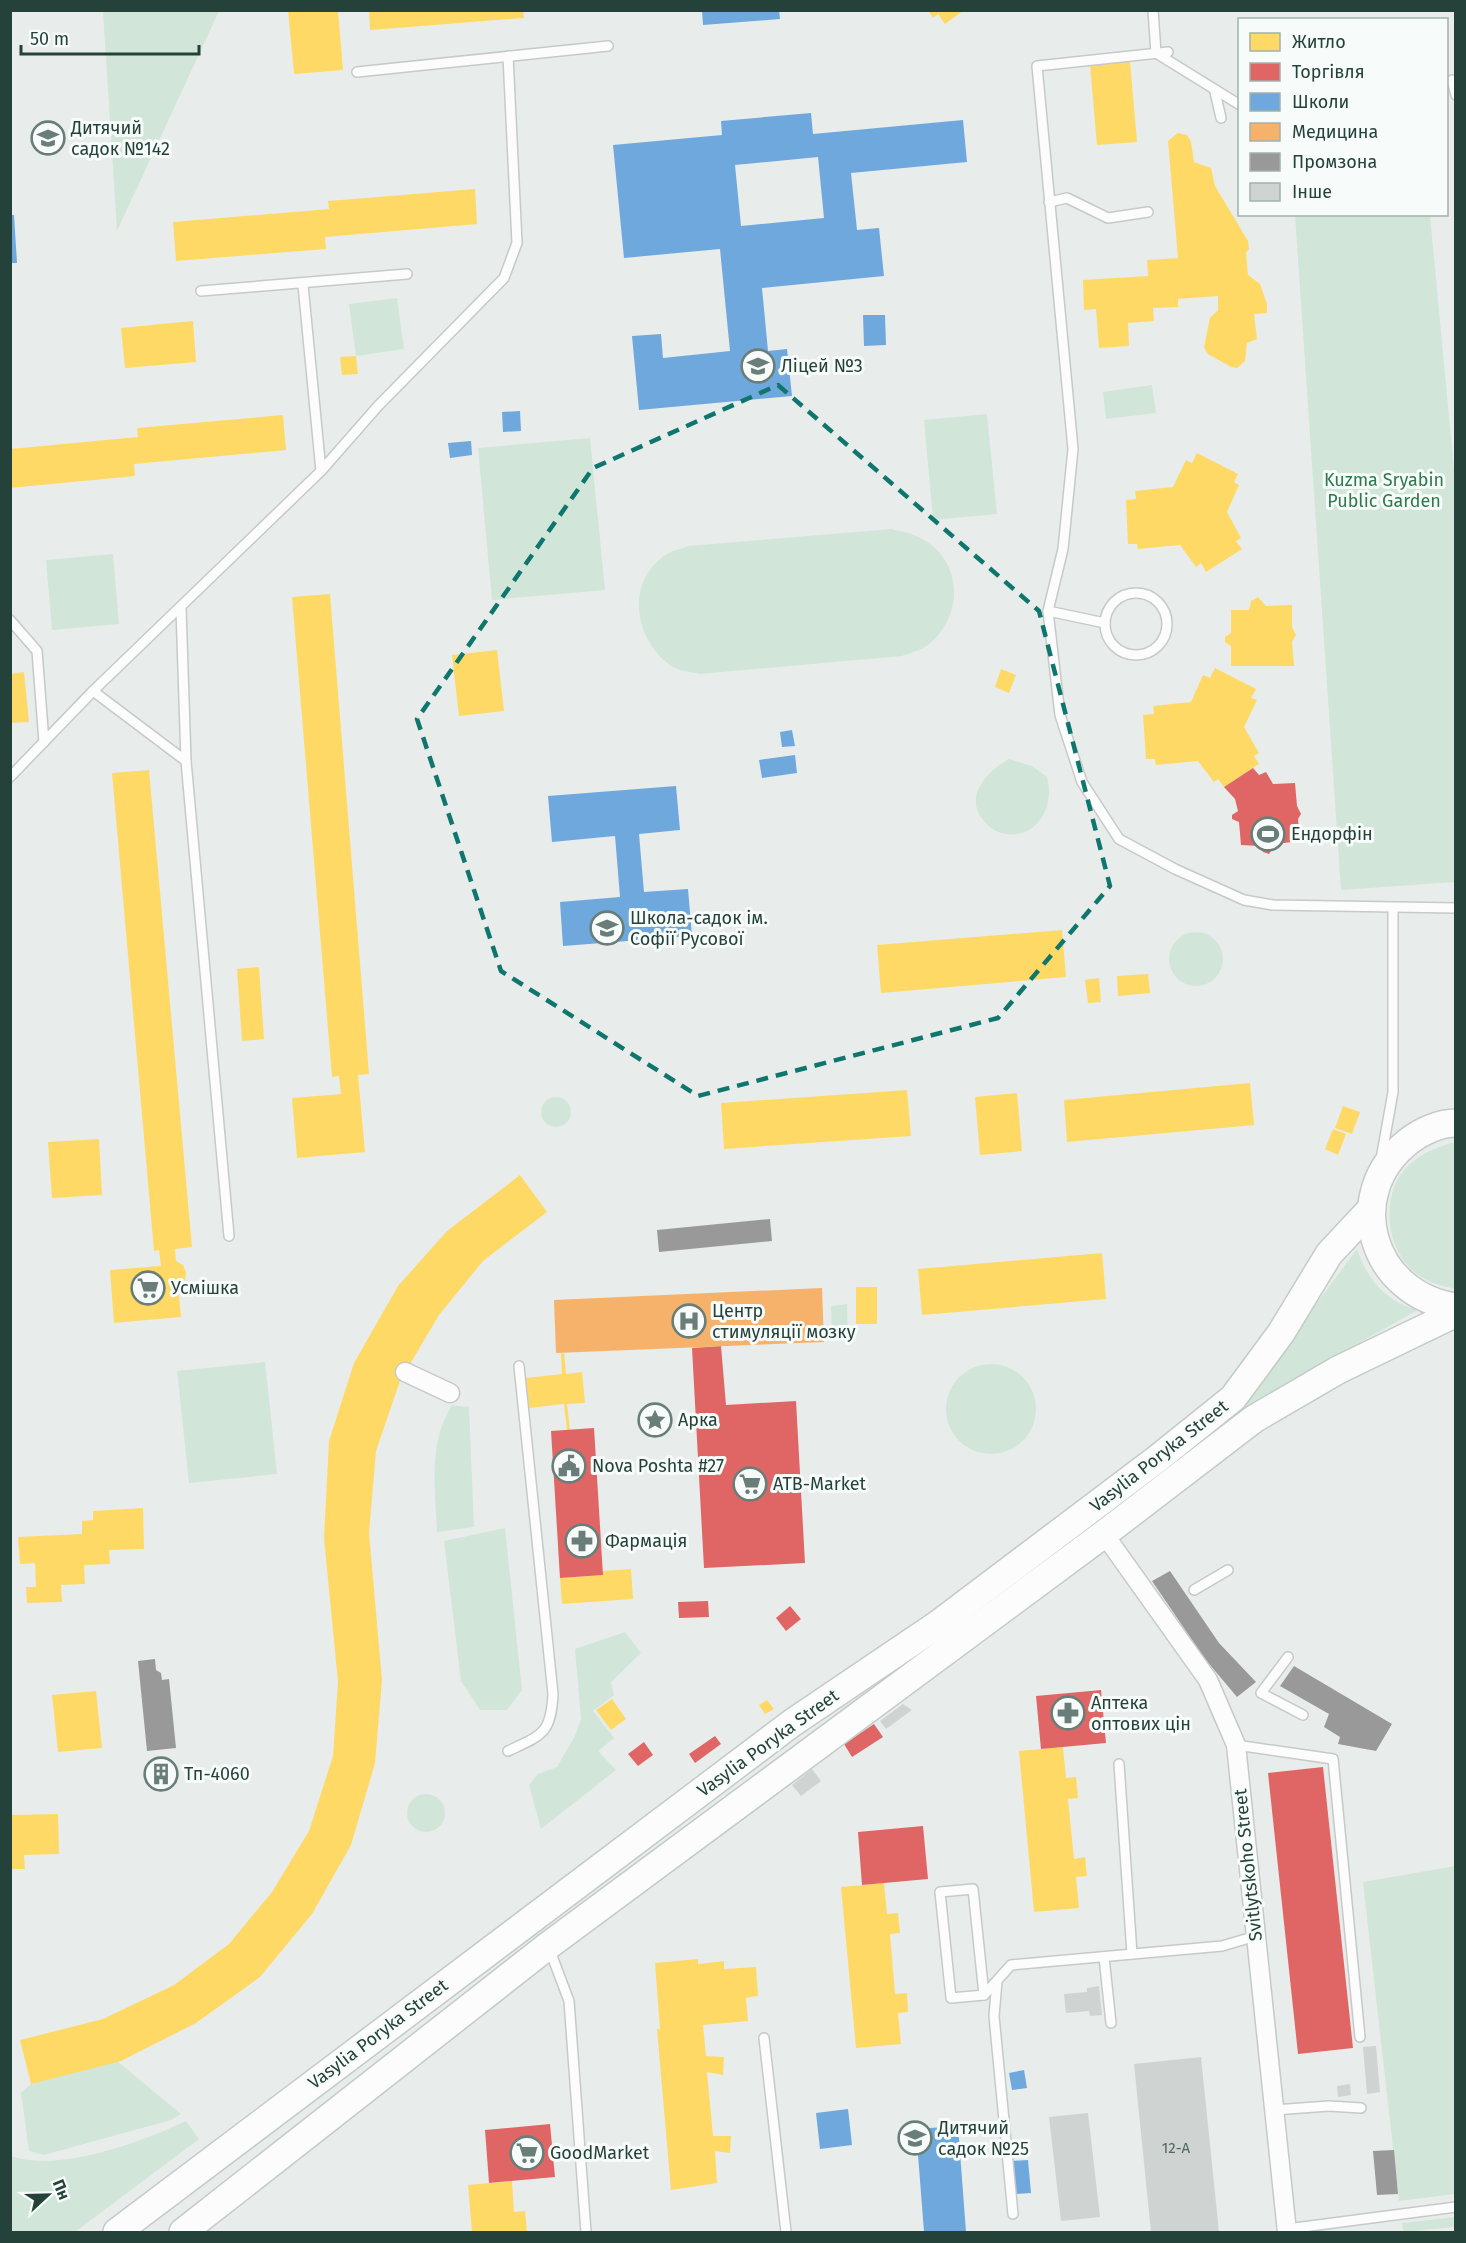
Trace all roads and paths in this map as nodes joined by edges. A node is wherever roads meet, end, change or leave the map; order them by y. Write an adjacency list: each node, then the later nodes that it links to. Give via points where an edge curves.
1 (1153, 10): 4 (lane)
2 (608, 46): 5 (lane)
3 (1168, 52): 4 (lane)
4 (1156, 53): 8 (lane); 12 (lane, via 1037,66)
5 (508, 56): 6 (lane); 17 (lane, via 517,243 504,278 378,406)
6 (357, 72)
7 (1452, 80): 9 (lane)
8 (1215, 92): 10 (lane); 11 (lane)
9 (1455, 96)
10 (1238, 104)
11 (1221, 118)
12 (1049, 202): 13 (lane, via 1067,198 1108,218); 19 (lane, via 1073,449 1063,549)
13 (1148, 212)
14 (407, 274): 15 (lane)
15 (303, 285): 16 (lane); 17 (lane)
16 (201, 291)
17 (321, 471): 18 (lane)
18 (181, 608): 22 (lane); 24 (lane)
19 (1048, 611): 21 (lane); 26 (lane, via 1060,715 1082,782 1119,839 1244,900 1273,905)
20 (10, 620): 23 (lane, via 37,651)
21 (1105, 623): 21 (lane, via 1117,599 1132,593 1143,593 1156,600 1167,622 1160,643 1152,650 1133,655 1112,644)
22 (93, 691): 23 (lane); 24 (lane)
23 (44, 742): 25 (lane)
24 (186, 761): 31 (lane)
25 (10, 777)
26 (1393, 908): 27 (lane, via 1443,912); 29 (lane, via 1393,1092)
27 (1455, 908)
28 (1455, 1123): 29 (street, Vasylia Poryka Street, via 1419,1133 1395,1152)
29 (1378, 1179): 30 (street, Vasylia Poryka Street)
30 (1371, 1209): 32 (street, Vasylia Poryka Street, via 1374,1239 1387,1267 1408,1290 1435,1304); 59 (street, Vasylia Poryka Street, via 1329,1254 1281,1333 1233,1398 937,1625 792,1723)
31 (229, 1236)
32 (1455, 1307)
33 (1455, 1313): 37 (street, Vasylia Poryka Street, via 1338,1370 1254,1419)
34 (519, 1366): 43 (lane, via 553,1694 552,1714 544,1731)
35 (405, 1372): 36 (street)
36 (450, 1393)
37 (1104, 1534): 42 (street, Svitlytskoho Street, via 1208,1680); 46 (street, Vasylia Poryka Street)
38 (1228, 1569): 39 (lane)
39 (1194, 1590)
40 (1288, 1657): 41 (lane, via 1261,1693)
41 (1303, 1715)
42 (1236, 1745): 45 (street, Svitlytskoho Street); 52 (lane, via 1333,1759)
43 (508, 1751)
44 (1119, 1764): 47 (lane)
45 (1256, 1936): 47 (lane, via 1222,1946); 55 (street, Svitlytskoho Street)
46 (549, 1945): 60 (street, Vasylia Poryka Street); 61 (lane, via 569,2001)
47 (1132, 1954): 48 (lane)
48 (1104, 1957): 49 (lane, via 1011,1965); 51 (lane)
49 (996, 1981): 50 (lane); 57 (lane, via 994,2016)
50 (984, 1995): 50 (lane, via 951,1998 940,1892 973,1889)
51 (1111, 2024)
52 (1360, 2037)
53 (764, 2038): 62 (lane)
54 (1361, 2108): 55 (lane)
55 (1274, 2110): 58 (street, Svitlytskoho Street)
56 (1455, 2207): 58 (lane)
57 (1013, 2214)
58 (1287, 2231)
59 (117, 2232)
60 (183, 2232)
61 (586, 2232)
62 (786, 2232)

